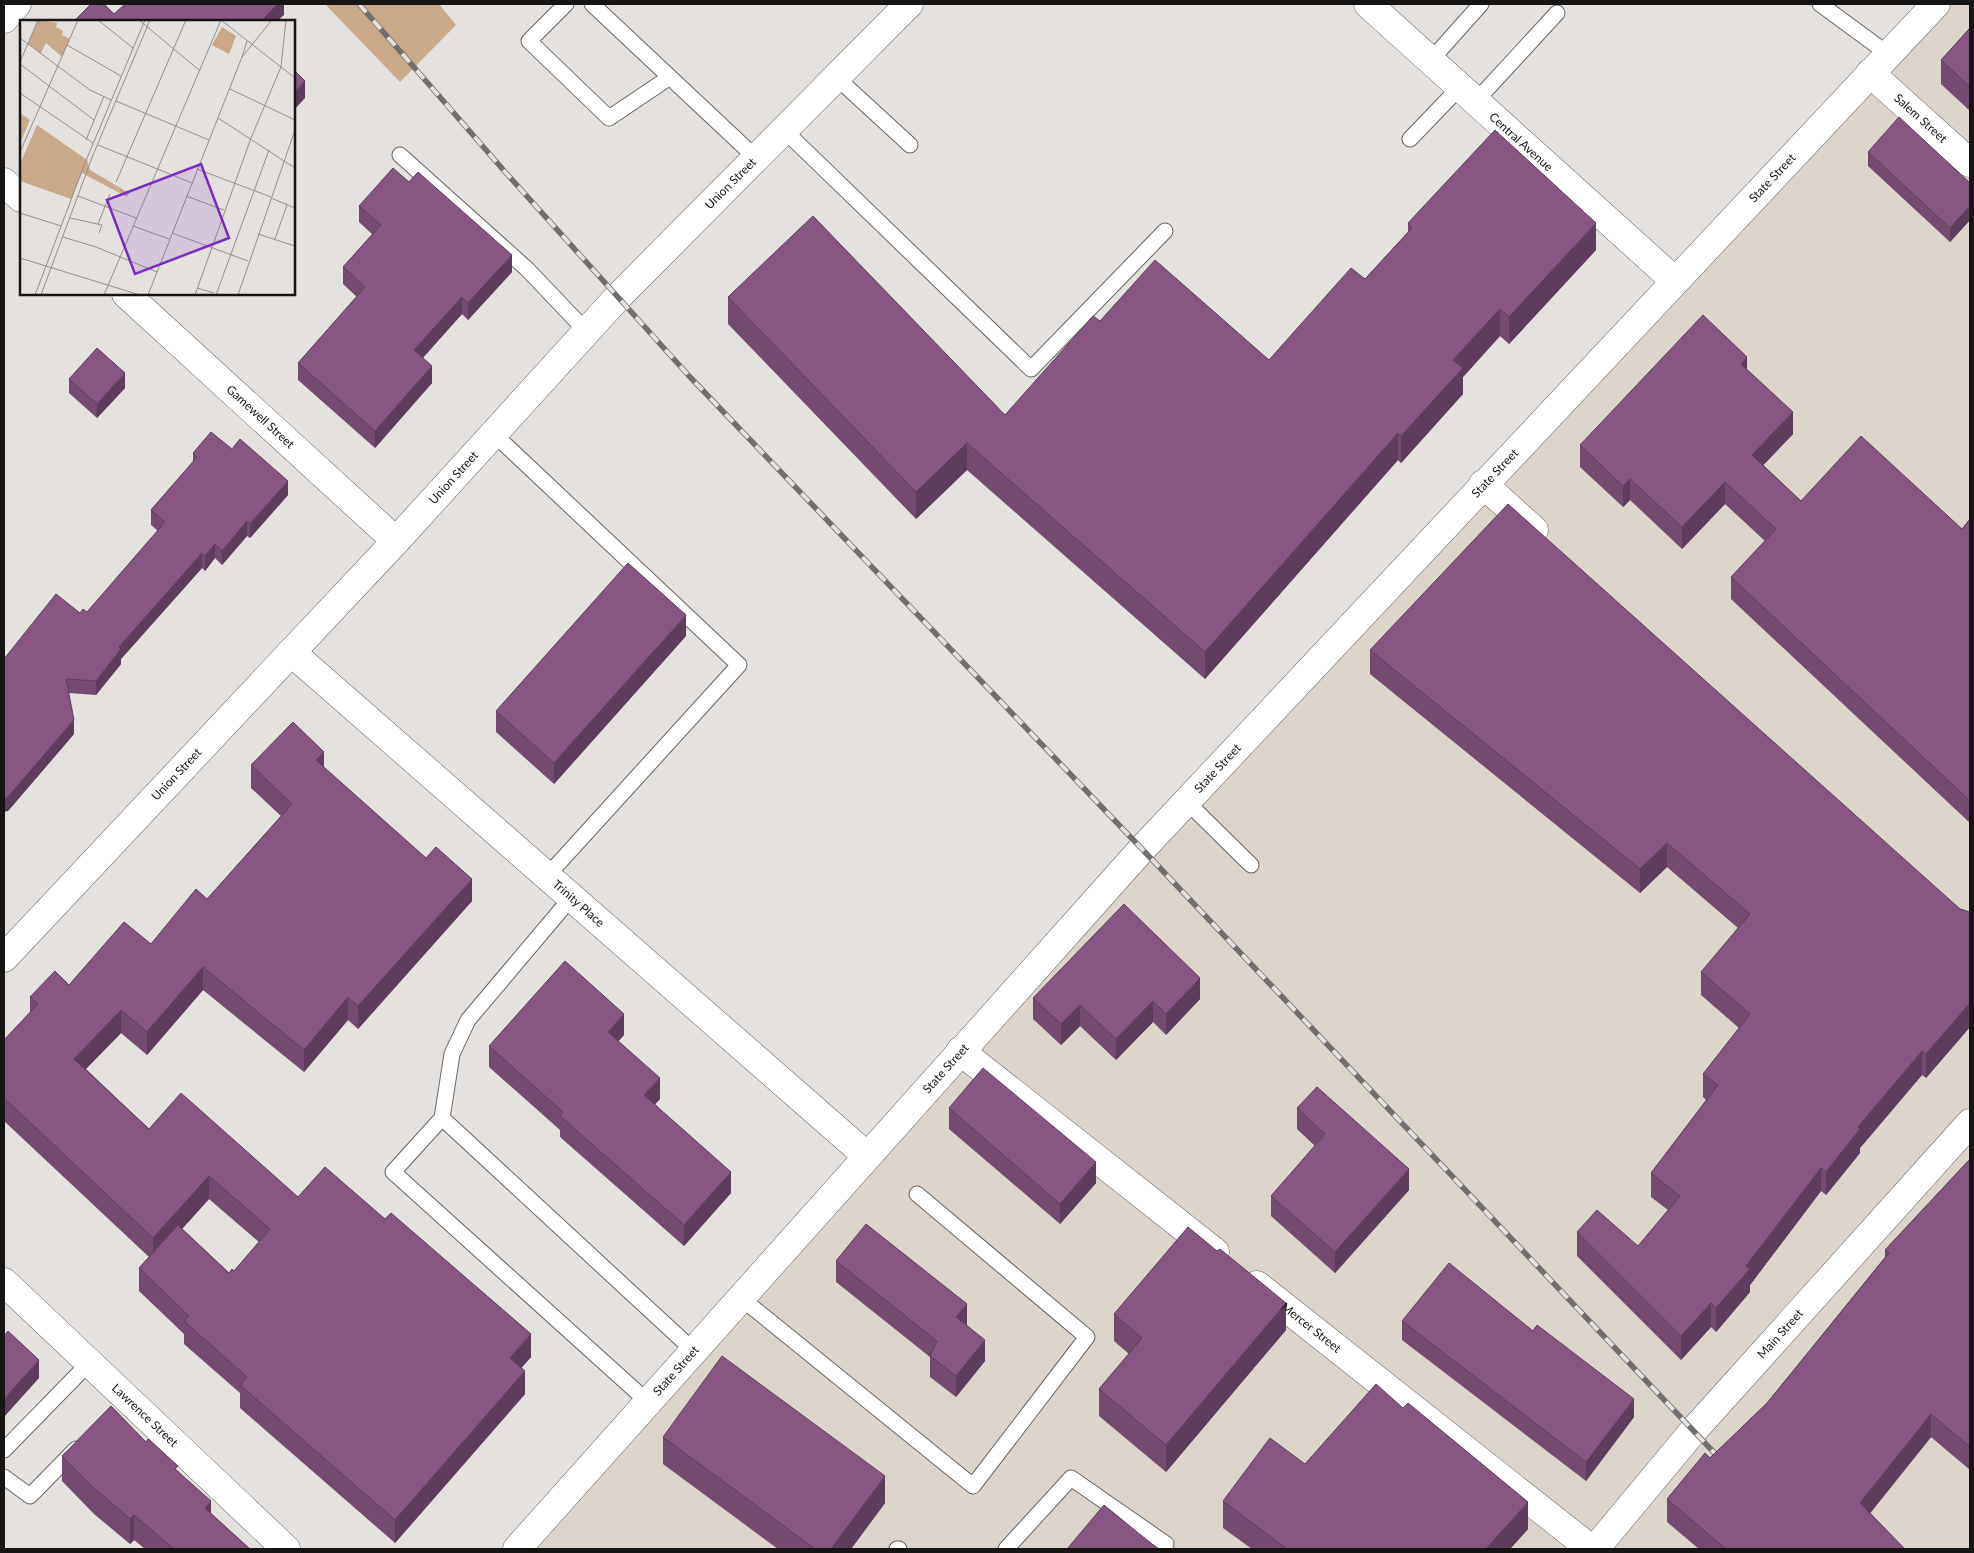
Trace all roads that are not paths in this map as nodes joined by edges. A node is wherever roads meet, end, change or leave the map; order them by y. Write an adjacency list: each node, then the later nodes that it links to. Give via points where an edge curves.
1 (17, 4): 10 (street)
2 (566, 4): 13 (lane, via 529,41 609,118)
3 (592, 4): 13 (lane)
4 (909, 4): 14 (street, Union Street)
5 (1368, 4): 11 (street, Central Avenue)
6 (1481, 4): 11 (lane)
7 (1820, 4): 12 (lane)
8 (1936, 4): 12 (street, State Street)
9 (1557, 13): 15 (lane)
10 (4, 19)
11 (1431, 60): 15 (street, Central Avenue)
12 (1879, 63): 21 (street, Salem Street); 25 (street, State Street)
13 (670, 77): 20 (lane)
14 (836, 77): 16 (street, Union Street); 18 (lane)
15 (1468, 94): 17 (lane); 25 (street, Central Avenue)
16 (784, 130): 20 (street, Union Street); 24 (lane, via 1031,369)
17 (1410, 139)
18 (910, 145)
19 (400, 155): 27 (lane, via 527,269)
20 (756, 158): 27 (street, Union Street)
21 (1970, 163)
22 (4, 182): 23 (street)
23 (20, 197)
24 (1165, 231)
25 (1675, 281): 29 (street, State Street)
26 (127, 295): 30 (street, Gamewell Street)
27 (586, 332): 28 (street, Union Street)
28 (494, 434): 30 (street, Union Street); 35 (lane, via 739,665)
29 (1483, 484): 31 (street); 33 (street, State Street)
30 (396, 541): 32 (street, Union Street)
31 (1550, 544)
32 (291, 652): 35 (street, Trinity Place); 37 (street, Union Street)
33 (1186, 801): 34 (lane); 38 (street, State Street)
34 (1251, 865)
35 (547, 876): 36 (street, Trinity Place)
36 (571, 898): 39 (lane, via 468,1020 452,1054); 41 (street, Trinity Place)
37 (4, 958)
38 (960, 1051): 41 (street, State Street); 55 (street, Mercer Street)
39 (442, 1118): 45 (lane); 47 (lane, via 393,1172)
40 (1970, 1123): 56 (street, Main Street, via 1694,1430)
41 (867, 1156): 44 (street, State Street)
42 (917, 1194): 44 (lane, via 1087,1337 973,1486)
43 (4, 1282): 46 (street, Lawrence Street)
44 (741, 1298): 45 (street, State Street)
45 (694, 1351): 47 (street, State Street)
46 (89, 1363): 49 (lane); 52 (street, Lawrence Street, via 121,1403)
47 (648, 1402): 53 (street, State Street)
48 (84, 1440): 50 (lane, via 30,1496)
49 (4, 1450)
50 (4, 1477)
51 (1166, 1544): 54 (lane, via 1071,1478)
52 (286, 1549)
53 (517, 1549)
54 (1006, 1549)
55 (1591, 1549)
56 (1595, 1549)

